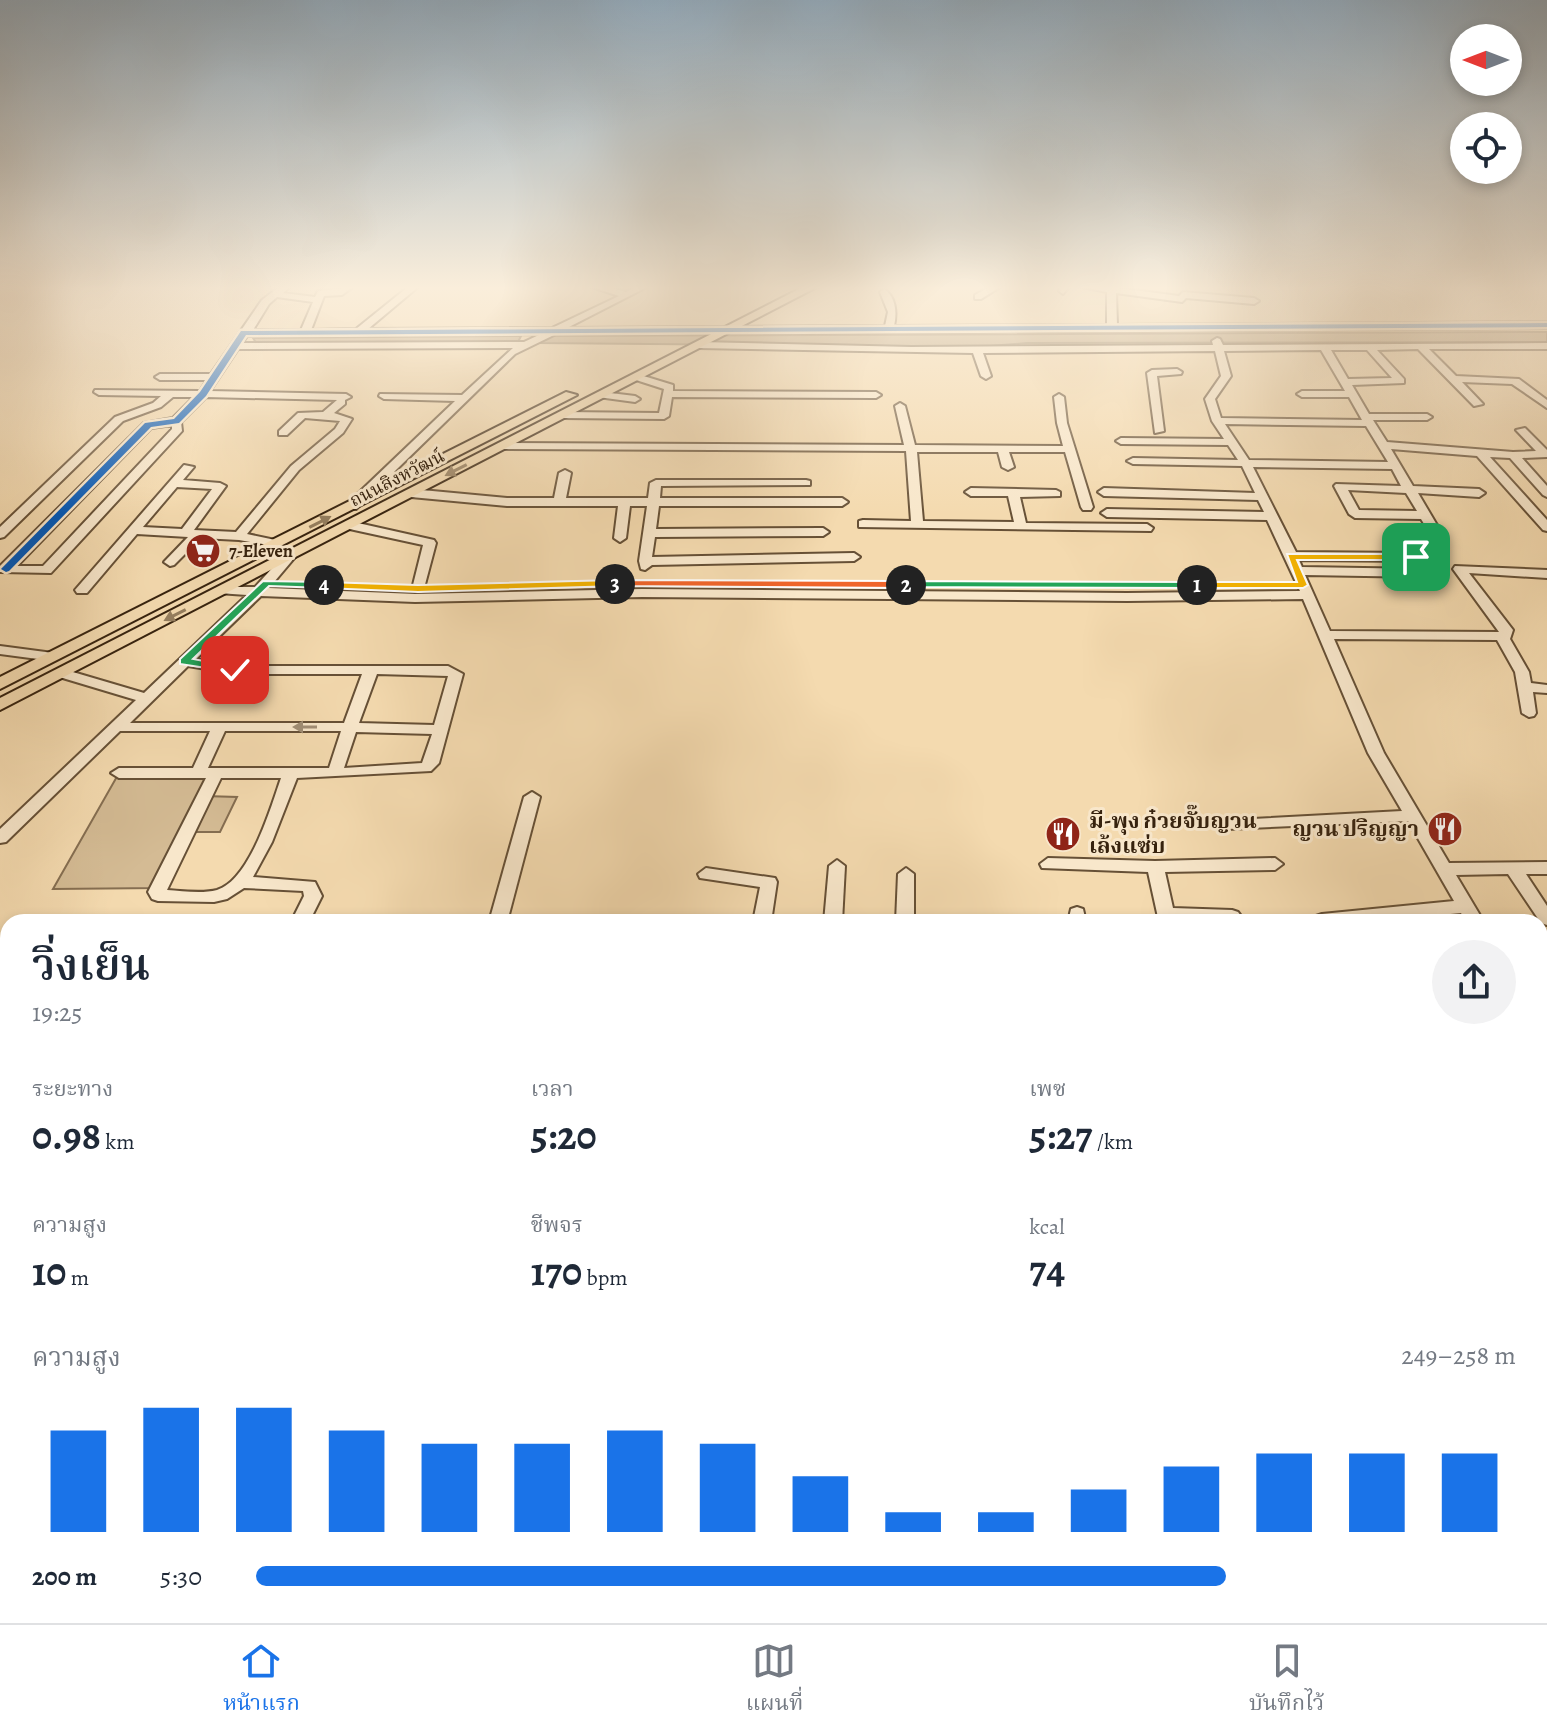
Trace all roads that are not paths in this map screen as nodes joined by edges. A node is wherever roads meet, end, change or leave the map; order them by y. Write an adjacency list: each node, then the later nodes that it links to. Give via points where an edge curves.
1 (225, 363): 12 (street)
2 (503, 363): 25 (street)
3 (635, 363): 71 (main road, ถนนสิงหวัฒน์)
4 (658, 363): 13 (main road, ถนนสิงหวัฒน์)
5 (982, 363): 11 (street)
6 (1223, 363): 40 (street, via 1226,376 1210,399)
7 (1333, 363): 15 (street)
8 (1384, 363): 15 (street, via 1400,381)
9 (1438, 363): 14 (street)
10 (1177, 372): 39 (street, via 1152,373)
11 (986, 376)
12 (215, 377): 17 (street, via 162,374); 19 (street)
13 (637, 377): 22 (main road, ถนนสิงหวัฒน์); 27 (street, via 667,386)
14 (1455, 379): 29 (street); 30 (street, via 1515,381)
15 (1345, 382): 21 (street)
16 (99, 392): 17 (street)
17 (145, 393): 18 (street)
18 (170, 394): 19 (street); 87 (street, via 157,405 119,419)
19 (203, 394): 32 (street, via 344,400); 36 (street)
20 (1302, 394): 21 (street)
21 (1352, 394): 35 (street)
22 (602, 395): 26 (street); 33 (main road, ถนนสิงหวัฒน์)
23 (384, 396): 25 (street)
24 (1059, 397): 46 (street)
25 (463, 398): 71 (street)
26 (635, 399)
27 (668, 399): 28 (street); 33 (street, via 664,416)
28 (866, 400)
29 (1478, 404)
30 (1547, 405)
31 (900, 406): 47 (street)
32 (326, 415): 41 (street, via 302,415); 88 (street, via 347,419 295,468)
33 (563, 415): 44 (main road, ถนนสิงหวัฒน์)
34 (1427, 417): 35 (street)
35 (1368, 420): 40 (street); 43 (street)
36 (176, 421): 97 (street, via 148,425); 97 (street, via 178,429 46,570)
37 (1113, 430): 39 (street)
38 (1521, 430): 49 (street, via 1545,454)
39 (1159, 431): 40 (street)
40 (1224, 431): 42 (street); 51 (street)
41 (283, 433)
42 (1121, 441)
43 (1382, 445): 48 (street); 52 (street)
44 (502, 446): 47 (street); 61 (main road, ถนนสิงหวัฒน์, one-way to 61)
45 (1003, 449): 46 (street); 47 (street); 54 (street)
46 (1071, 449): 72 (street)
47 (911, 450): 76 (street)
48 (1480, 452): 49 (street); 80 (street)
49 (1513, 455): 64 (street)
50 (1133, 461): 51 (street)
51 (1245, 462): 52 (street); 66 (street)
52 (1395, 466): 58 (street)
53 (188, 467): 56 (street)
54 (1008, 467)
55 (565, 473): 69 (street)
56 (174, 483): 82 (street); 84 (street, via 220,486)
57 (806, 483): 68 (street, via 656,483)
58 (1409, 488): 63 (street); 74 (street); 74 (street, via 1340,486 1355,514)
59 (971, 492): 62 (street)
60 (1104, 492): 66 (street)
61 (411, 493): 69 (street); 78 (main road, ถนนสิงหวัฒน์)
62 (1013, 493): 65 (street); 79 (street)
63 (1479, 493)
64 (1547, 493)
65 (1056, 494)
66 (1263, 497): 75 (street)
67 (625, 500): 68 (street); 69 (street); 90 (street)
68 (653, 500): 70 (street); 86 (street)
69 (559, 502)
70 (842, 502)
71 (352, 506): 91 (main road, ถนนสิงหวัฒน์, one-way to 71)
72 (1087, 507)
73 (1107, 513): 75 (street)
74 (1426, 515): 89 (street)
75 (1272, 516): 93 (street)
76 (917, 523): 77 (street); 79 (street)
77 (863, 524)
78 (349, 525): 92 (main road, ถนนสิงหวัฒน์); 102 (street, via 430,543)
79 (1021, 526): 81 (street)
80 (1547, 527)
81 (1147, 528)
82 (134, 530): 84 (street); 103 (street)
83 (823, 532): 86 (street)
84 (185, 533): 85 (street)
85 (199, 533): 88 (street); 96 (street)
86 (649, 533): 94 (street, via 645,564)
87 (0, 534)
88 (239, 536): 91 (street)
89 (1438, 537)
90 (620, 538)
91 (276, 544): 108 (main road, ถนนสิงหวัฒน์)
92 (290, 556): 101 (street); 104 (main road, ถนนสิงหวัฒน์)
93 (1291, 556): 95 (street); 100 (street)
94 (854, 557)
95 (1416, 557)
96 (170, 562)
97 (3, 569)
98 (1425, 573): 100 (street)
99 (1547, 574): 106 (street, via 1459,569 1506,630)
100 (1303, 584): 101 (street, via 1127,597 642,593 415,598); 102 (street, via 644,583); 105 (street)
101 (262, 587): 102 (street); 104 (street); 109 (street)
102 (418, 589)
103 (82, 590)
104 (223, 590): 111 (main road, ถนนสิงหวัฒน์, one-way to 111)
105 (1325, 635): 106 (street); 127 (street, via 1376,753)
106 (1502, 637): 113 (street, via 1522,657)
107 (0, 650): 108 (street)
108 (53, 657): 112 (main road, ถนนสิงหวัฒน์)
109 (184, 661): 110 (street, via 235,670); 115 (street)
110 (371, 670): 120 (street); 121 (street, via 456,672)
111 (61, 673): 115 (street); 116 (main road, ถนนสิงหวัฒน์)
112 (0, 684)
113 (1525, 687): 114 (street); 117 (street)
114 (1547, 689)
115 (146, 698): 118 (street)
116 (0, 705)
117 (1529, 713)
118 (116, 727): 119 (street); 129 (street)
119 (220, 727): 120 (street, one-way to 119); 123 (street)
120 (350, 727): 121 (street); 125 (street)
121 (439, 730): 125 (street, via 426,768)
122 (119, 773): 123 (street)
123 (207, 773): 124 (street); 139 (street, via 157,893 222,895)
124 (291, 773): 125 (street); 139 (street)
125 (335, 773)
126 (532, 797): 141 (street)
127 (1413, 816): 128 (street); 136 (street)
128 (1233, 825)
129 (3, 831)
130 (1048, 864): 133 (street)
131 (1275, 864): 133 (street)
132 (837, 866): 143 (street)
133 (1155, 867): 145 (street)
134 (1513, 868): 135 (street); 136 (street); 147 (street)
135 (1547, 868)
136 (1444, 869): 146 (street)
137 (706, 874): 142 (street, via 769,882)
138 (906, 874): 144 (street)
139 (242, 882): 140 (street, via 309,886 313,896)
140 (304, 914)
141 (500, 914)
142 (763, 914)
143 (834, 914)
144 (905, 914)
145 (1166, 914)
146 (1470, 914)
147 (1544, 914)

